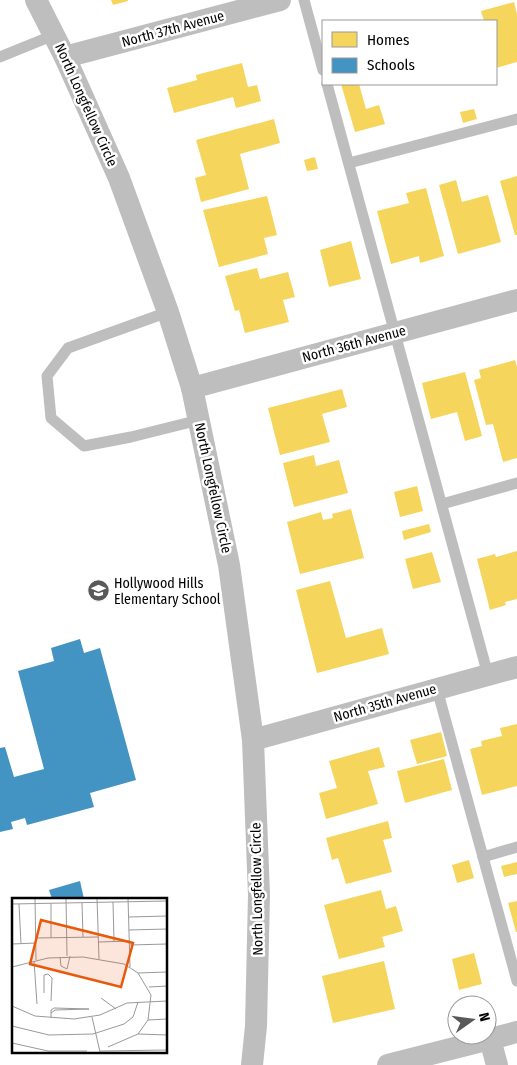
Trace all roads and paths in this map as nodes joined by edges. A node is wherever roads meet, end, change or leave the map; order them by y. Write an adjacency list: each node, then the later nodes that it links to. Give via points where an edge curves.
1 (36, 0): 5 (street, North Longfellow Circle)
2 (280, 0): 4 (street, North 37th Avenue)
3 (304, 0): 8 (lane)
4 (248, 4): 7 (street, North 37th Avenue)
5 (54, 34): 6 (lane); 7 (street, North Longfellow Circle)
6 (0, 57)
7 (65, 57): 13 (street, North Longfellow Circle, via 119,178)
8 (322, 66)
9 (327, 85): 11 (lane)
10 (517, 119): 11 (lane)
11 (349, 163): 14 (lane)
12 (517, 300): 14 (street, North 36th Avenue)
13 (168, 312): 15 (street, North Longfellow Circle); 16 (lane, via 68,348 47,376 51,418 84,446)
14 (395, 333): 15 (street, North 36th Avenue); 18 (lane)
15 (192, 388): 16 (street, North Longfellow Circle)
16 (198, 420): 22 (street, North Longfellow Circle, via 229,565)
17 (517, 483): 18 (lane)
18 (442, 504): 20 (lane)
19 (517, 667): 20 (street, North 35th Avenue)
20 (488, 675): 21 (street, North 35th Avenue)
21 (437, 689): 22 (street, North 35th Avenue); 24 (lane)
22 (253, 740): 30 (street, North Longfellow Circle, via 259,895)
23 (517, 847): 24 (lane)
24 (483, 857): 25 (lane)
25 (517, 982)
26 (517, 1032): 27 (street)
27 (497, 1037)
28 (466, 1045): 31 (street)
29 (492, 1045): 32 (street)
30 (252, 1065)
31 (388, 1065)
32 (497, 1065)

